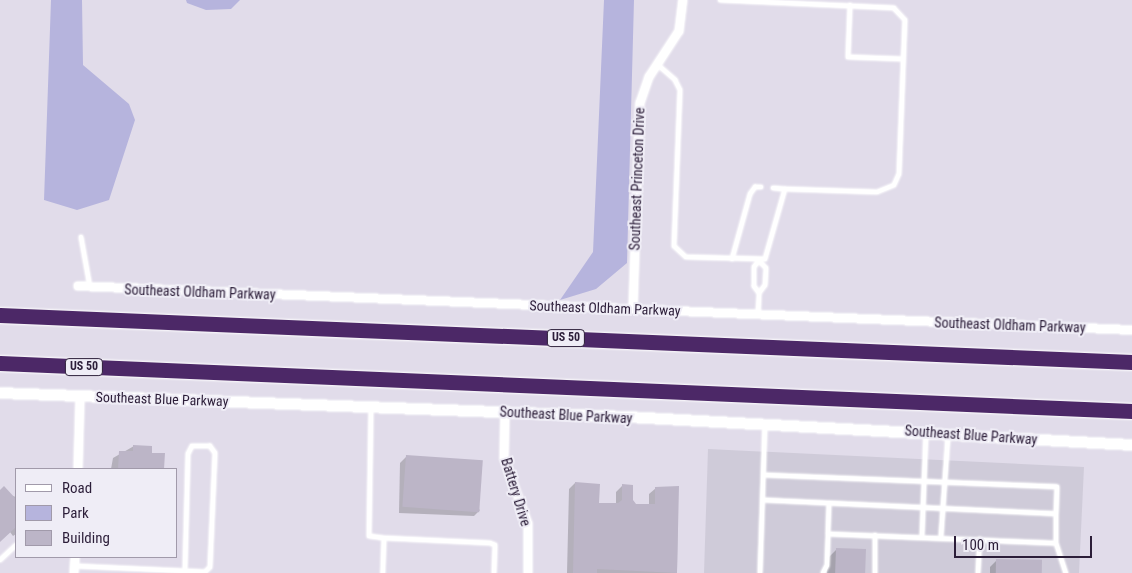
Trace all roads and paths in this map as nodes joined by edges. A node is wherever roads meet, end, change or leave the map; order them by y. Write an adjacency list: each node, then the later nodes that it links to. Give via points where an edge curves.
1 (683, 0): 5 (street, Southeast Princeton Drive, via 679,30)
2 (720, 0): 3 (lane)
3 (850, 6): 4 (lane, via 894,8 905,20); 4 (lane, via 848,56)
4 (903, 59): 8 (lane, via 899,174 894,185 877,192)
5 (658, 65): 10 (lane, via 675,80 680,90 674,246 686,257); 15 (street, Southeast Princeton Drive, via 643,89 640,103)
6 (761, 187): 10 (lane, via 755,187 750,194)
7 (773, 188): 8 (lane)
8 (785, 189): 11 (lane, via 765,259)
9 (81, 237): 13 (lane)
10 (732, 258): 11 (lane)
11 (760, 261): 14 (lane, via 754,267 754,286); 14 (lane, via 766,268 766,277)
12 (78, 286): 13 (street, Southeast Oldham Parkway)
13 (90, 287): 15 (street, Southeast Oldham Parkway)
14 (759, 293): 17 (lane)
15 (632, 309): 17 (street, Southeast Oldham Parkway)
16 (0, 315): 19 (highway, US 50)
17 (758, 315): 18 (street, Southeast Oldham Parkway)
18 (1132, 330)
19 (1132, 362)
20 (0, 363): 24 (highway, US 50)
21 (0, 393): 22 (street, Southeast Blue Parkway)
22 (80, 396): 23 (street, Southeast Blue Parkway); 30 (street)
23 (371, 407): 25 (street, Southeast Blue Parkway); 43 (lane, via 369,536)
24 (1132, 411)
25 (505, 412): 26 (street, Southeast Blue Parkway); 54 (street, Battery Drive, via 504,458 528,524)
26 (765, 425): 27 (street, Southeast Blue Parkway); 31 (lane)
27 (926, 432): 28 (street, Southeast Blue Parkway); 32 (lane)
28 (948, 434): 29 (street, Southeast Blue Parkway); 33 (lane)
29 (1132, 445)
30 (78, 468)
31 (764, 475): 32 (lane); 34 (lane)
32 (924, 481): 33 (lane); 36 (lane)
33 (945, 482): 37 (lane); 38 (lane, via 1057,487)
34 (763, 500): 35 (lane); 55 (lane)
35 (829, 502): 36 (lane); 39 (lane)
36 (923, 508): 37 (lane); 41 (lane)
37 (943, 509): 38 (lane); 42 (lane)
38 (1056, 514): 45 (lane)
39 (828, 534): 40 (lane); 56 (lane, via 827,565)
40 (875, 535): 41 (lane); 57 (lane)
41 (922, 536): 42 (lane)
42 (941, 536): 44 (lane)
43 (384, 538): 52 (lane); 53 (lane, via 490,543 495,545)
44 (980, 539): 45 (lane); 58 (lane)
45 (1056, 543): 59 (lane)
46 (15, 546): 47 (lane)
47 (0, 560)
48 (112, 568): 49 (lane); 50 (lane); 51 (lane)
49 (74, 569)
50 (184, 572): 50 (lane, via 205,572 210,567 215,453 210,446 192,446 188,454)
51 (112, 573)
52 (383, 573)
53 (494, 573)
54 (528, 573)
55 (760, 573)
56 (823, 573)
57 (875, 573)
58 (978, 573)
59 (1066, 573)

